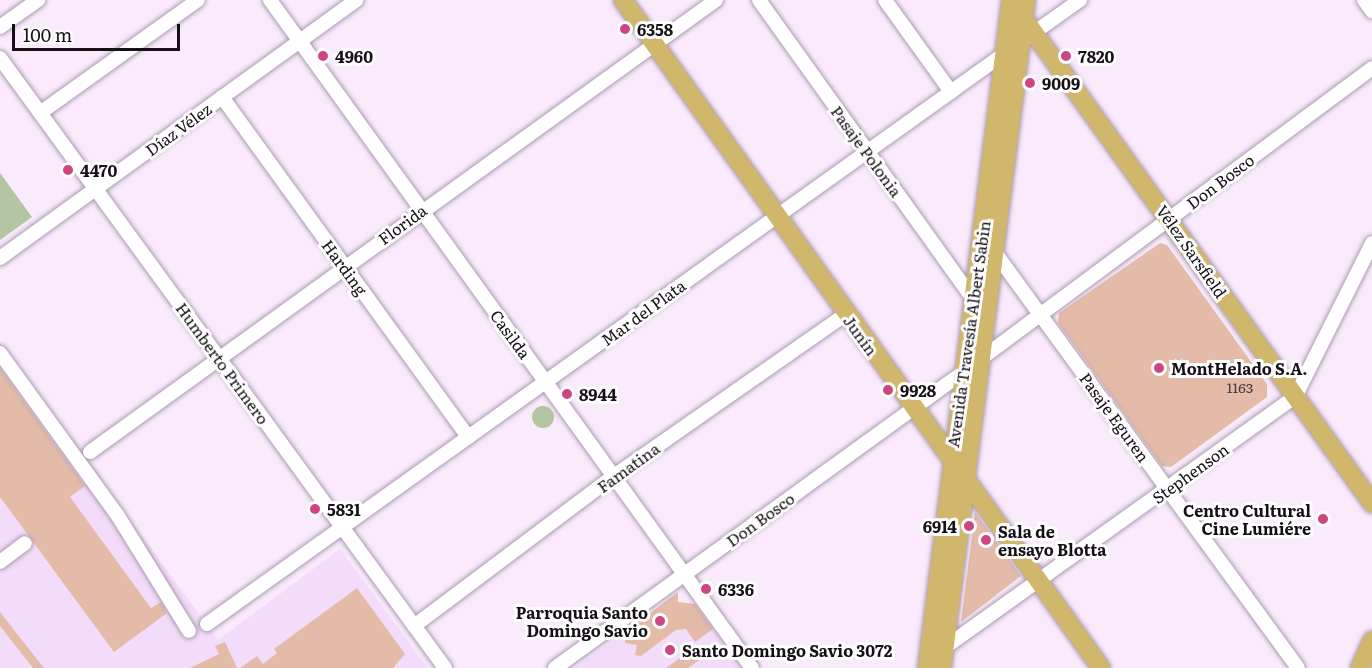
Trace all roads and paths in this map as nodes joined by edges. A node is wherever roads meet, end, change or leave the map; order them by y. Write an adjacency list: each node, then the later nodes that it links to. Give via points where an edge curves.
1 (38, 0): 14 (street)
2 (198, 0): 23 (street)
3 (270, 0): 16 (street, Casilda)
4 (356, 0): 16 (street, Díaz Vélez)
5 (623, 0): 17 (main road, Junín)
6 (716, 0): 17 (street, Florida)
7 (759, 0): 24 (street, Pasaje Polonia)
8 (885, 0): 21 (street)
9 (1011, 0): 15 (main road, Vélez Sarsfield); 18 (main road, Avenida Travesía Albert Sabin)
10 (1026, 0): 15 (main road, Avenida Travesía Albert Sabin)
11 (1080, 0): 15 (street, Mar del Plata)
12 (1364, 0): 13 (street)
13 (1372, 10)
14 (0, 27)
15 (1027, 31): 18 (street, Mar del Plata); 28 (main road, Vélez Sarsfield); 30 (main road, Avenida Travesía Albert Sabin)
16 (299, 41): 22 (street, Díaz Vélez); 26 (street, Casilda)
17 (654, 44): 26 (street, Florida); 27 (main road, Junín)
18 (1006, 53): 21 (street, Mar del Plata); 33 (main road, Avenida Travesía Albert Sabin)
19 (0, 58): 23 (street, Humberto Primero)
20 (1372, 68): 28 (street, Don Bosco)
21 (951, 92): 24 (street, Mar del Plata)
22 (222, 97): 25 (street, Díaz Vélez); 32 (street, Harding)
23 (40, 113): 25 (street, Humberto Primero)
24 (867, 152): 27 (street, Mar del Plata); 33 (street, Pasaje Polonia)
25 (95, 189): 31 (street, Díaz Vélez); 37 (street, Humberto Primero)
26 (422, 209): 32 (street, Florida); 40 (street, Casilda)
27 (776, 217): 34 (main road, Junín); 40 (street, Mar del Plata)
28 (1169, 219): 35 (street, Don Bosco); 41 (main road, Vélez Sarsfield)
29 (1372, 243): 41 (street, Stephenson)
30 (996, 254): 35 (street, Pasaje Eguren); 38 (main road, Avenida Travesía Albert Sabin)
31 (0, 258)
32 (345, 265): 37 (street, Florida); 43 (street, Harding)
33 (976, 303): 39 (main road, Avenida Travesía Albert Sabin)
34 (846, 314): 42 (main road, Junín); 46 (street, Famatina)
35 (1041, 316): 38 (street, Don Bosco); 48 (street, Pasaje Eguren)
36 (0, 353): 57 (street, via 118,516)
37 (218, 355): 44 (street, Florida); 50 (street, Humberto Primero)
38 (982, 358): 47 (main road, Avenida Travesía Albert Sabin)
39 (964, 371): 42 (street, Don Bosco); 45 (main road, Avenida Travesía Albert Sabin)
40 (545, 381): 43 (street, Mar del Plata); 46 (street, Casilda)
41 (1295, 397): 48 (street, Stephenson); 49 (main road, Vélez Sarsfield)
42 (914, 408): 45 (main road, Junín); 53 (street, Don Bosco)
43 (468, 437): 50 (street, Mar del Plata)
44 (90, 452)
45 (950, 458): 47 (main road, Junín); 61 (main road, Avenida Travesía Albert Sabin)
46 (614, 476): 53 (street, Casilda); 56 (street, Famatina)
47 (966, 481): 54 (main road, Junín); 59 (main road, Avenida Travesía Albert Sabin)
48 (1167, 489): 54 (street, Stephenson); 62 (street, Pasaje Eguren)
49 (1372, 503)
50 (342, 527): 55 (street, Mar del Plata); 56 (street, Humberto Primero)
51 (25, 543): 52 (street)
52 (0, 562)
53 (684, 574): 64 (street, Don Bosco); 65 (street, Casilda)
54 (1038, 581): 59 (street, Stephenson); 66 (main road, Junín)
55 (207, 624)
56 (414, 626): 63 (street, Humberto Primero)
57 (189, 631)
58 (1372, 641): 67 (main road)
59 (944, 648): 61 (main road, Avenida Travesía Albert Sabin)
60 (1372, 663): 68 (street)
61 (929, 666)
62 (1294, 666)
63 (445, 668)
64 (555, 668)
65 (752, 668)
66 (1101, 668)
67 (1360, 668)
68 (1366, 668)

